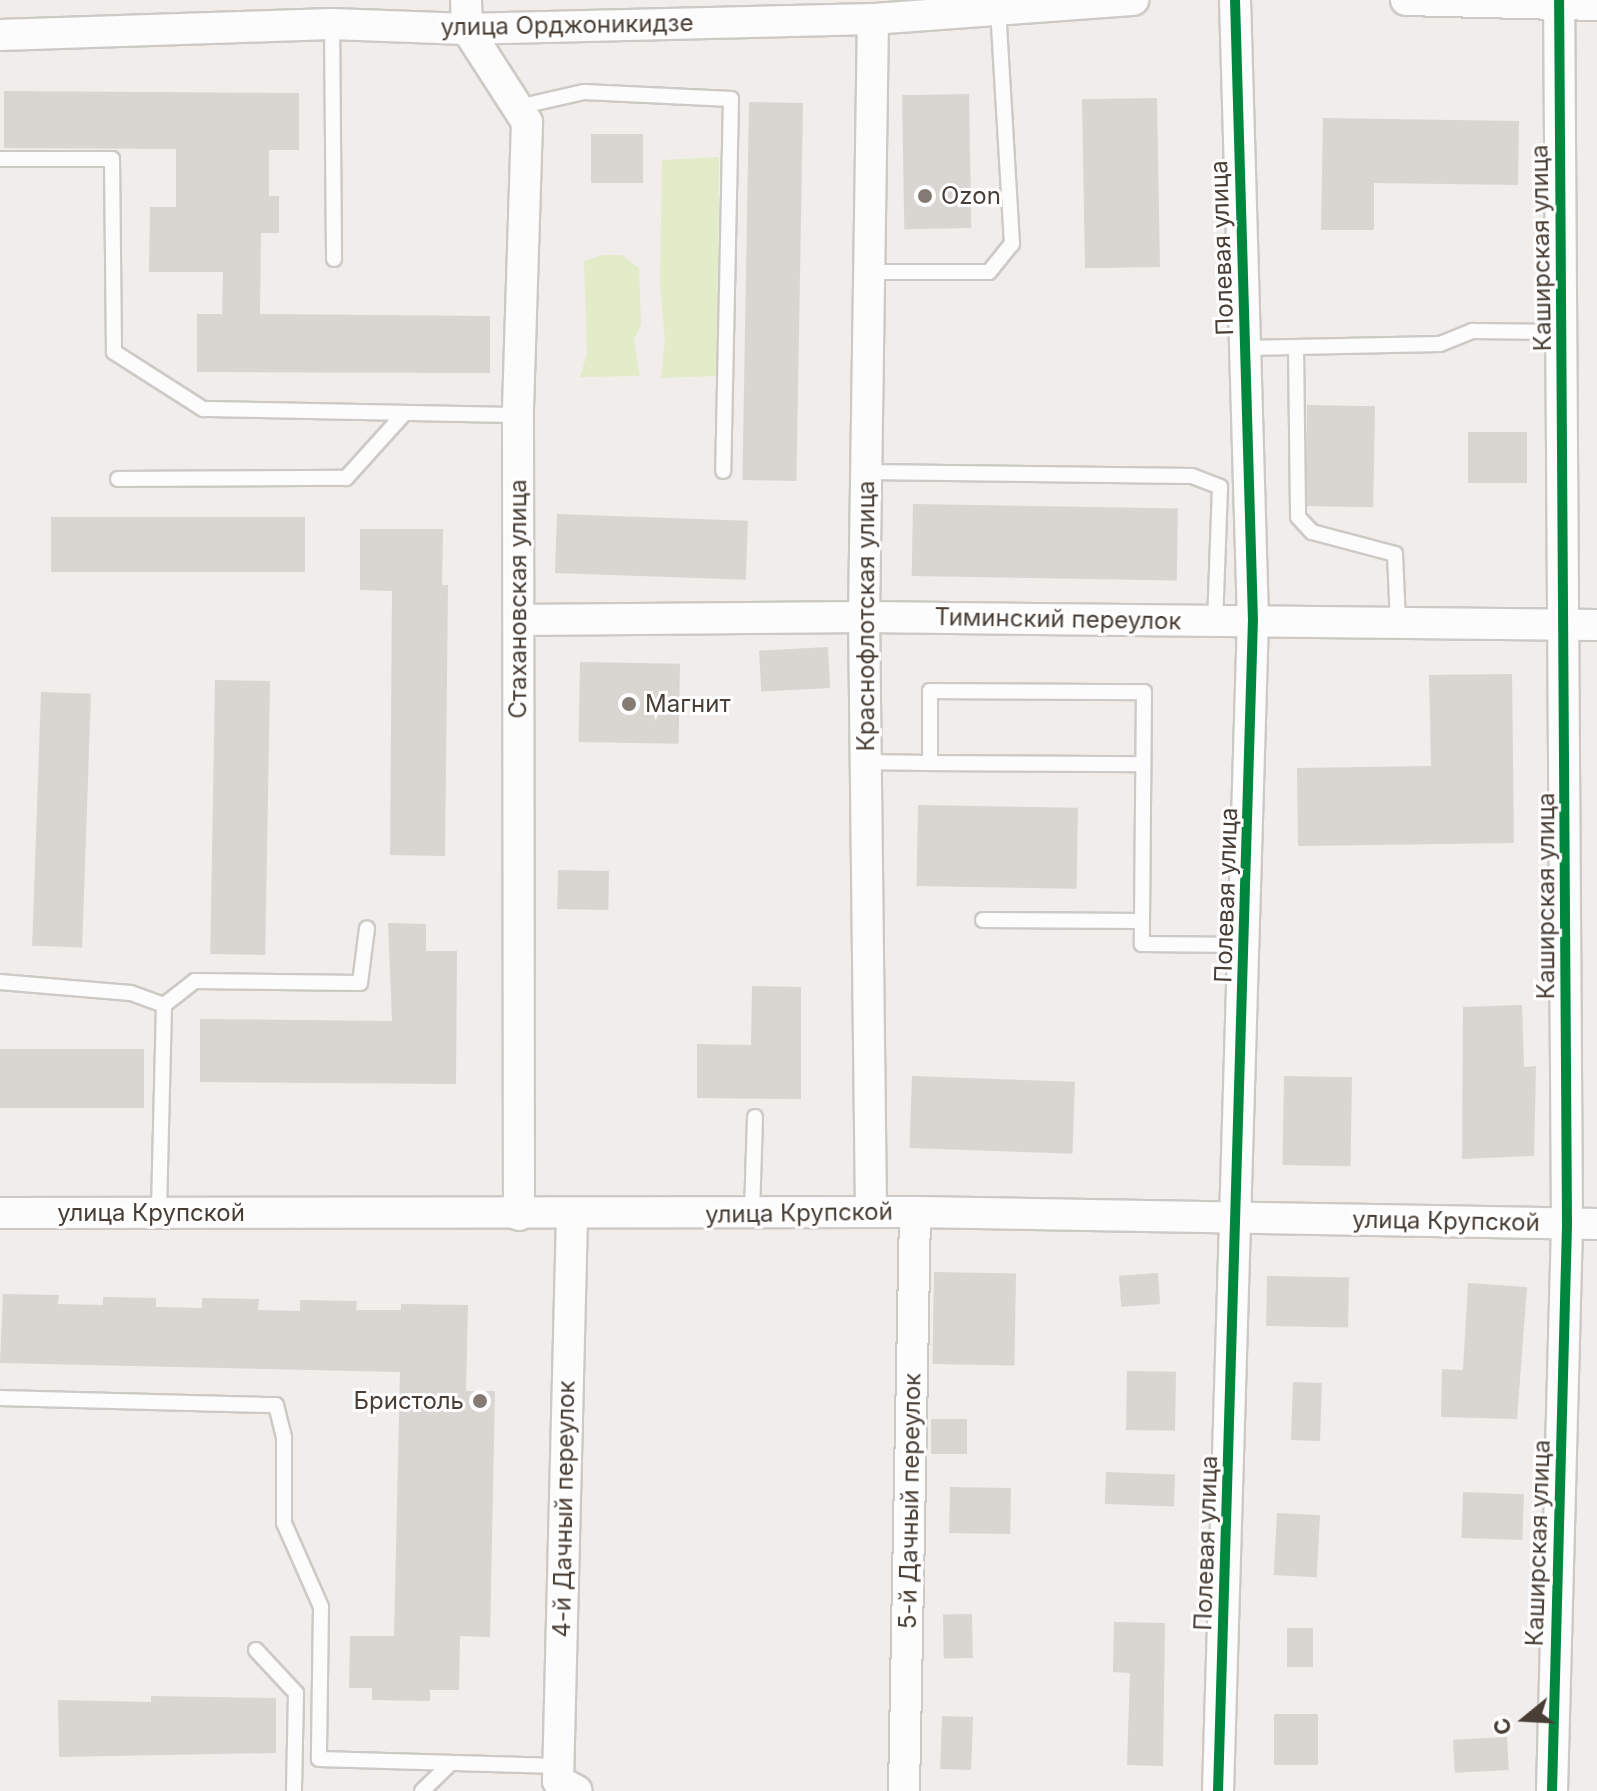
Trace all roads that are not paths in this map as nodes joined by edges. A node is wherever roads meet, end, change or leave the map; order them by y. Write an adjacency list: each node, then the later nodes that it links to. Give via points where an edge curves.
1 (1133, 0): 7 (street, улица Орджоникидзе)
2 (1235, 0): 18 (street, Полевая улица)
3 (1406, 0): 4 (street)
4 (1558, 3): 5 (street); 16 (street, Каширская улица)
5 (1597, 5)
6 (842, 10): 8 (street, улица Орджоникидзе); 9 (street, улица Орджоникидзе)
7 (998, 10): 9 (street, улица Орджоникидзе); 15 (lane, via 1012,244 989,272)
8 (466, 14): 10 (street, улица Орджоникидзе); 12 (street, Стахановская улица)
9 (873, 19): 15 (street, Краснофлотская улица)
10 (332, 24): 11 (street, улица Орджоникидзе); 14 (lane)
11 (0, 35)
12 (517, 107): 19 (street, Стахановская улица, via 527,122); 21 (lane, via 584,92 731,99)
13 (0, 159): 20 (lane, via 112,159 114,352 190,401 203,409)
14 (334, 259)
15 (869, 272): 22 (street, Краснофлотская улица)
16 (1562, 332): 17 (lane, via 1472,331 1440,344); 30 (street, Каширская улица)
17 (1296, 347): 18 (lane); 28 (lane, via 1298,517 1312,532 1395,554)
18 (1245, 348): 27 (street, Полевая улица)
19 (518, 415): 20 (lane); 25 (street, Стахановская улица)
20 (402, 416): 23 (lane, via 346,478)
21 (723, 471)
22 (866, 472): 24 (street, Краснофлотская улица); 26 (lane, via 1192,476 1220,487)
23 (118, 479)
24 (864, 617): 25 (street, Тиминский переулок); 26 (street, Тиминский переулок); 31 (street, Краснофлотская улица)
25 (519, 620): 46 (street, Стахановская улица)
26 (1215, 621): 27 (street, Тиминский переулок)
27 (1253, 621): 28 (street, Тиминский переулок); 37 (street, Полевая улица)
28 (1398, 623): 30 (street, Тиминский переулок)
29 (1597, 625): 30 (street, Тиминский переулок)
30 (1565, 626): 49 (street, Каширская улица)
31 (866, 762): 32 (lane); 41 (street, Краснофлотская улица)
32 (930, 763): 33 (lane); 33 (lane, via 930,691 960,691 1144,692)
33 (1143, 764): 35 (lane)
34 (983, 920): 35 (lane)
35 (1142, 921): 37 (lane, via 1142,944)
36 (367, 928): 39 (lane, via 360,983 195,981)
37 (1244, 945): 48 (street, Полевая улица)
38 (0, 982): 39 (lane, via 131,993)
39 (164, 1005): 44 (lane)
40 (755, 1117): 45 (lane)
41 (871, 1212): 42 (street, улица Крупской); 45 (street, улица Крупской)
42 (915, 1212): 48 (street, улица Крупской); 58 (street, 5-й Дачный переулок)
43 (0, 1213): 44 (street, улица Крупской)
44 (159, 1213): 46 (street, улица Крупской)
45 (752, 1214): 47 (street, улица Крупской)
46 (519, 1215): 47 (street, улица Крупской)
47 (572, 1216): 54 (street, 4-й Дачный переулок)
48 (1236, 1216): 49 (street, улица Крупской); 59 (street, Полевая улица)
49 (1567, 1224): 50 (street, улица Крупской); 60 (street, Каширская улица)
50 (1597, 1224)
51 (0, 1398): 53 (lane, via 276,1405 284,1438 284,1523 321,1607 319,1759)
52 (256, 1650): 55 (lane, via 296,1693)
53 (451, 1763): 54 (lane); 56 (lane)
54 (558, 1766): 57 (street, via 558,1781)
55 (294, 1791)
56 (422, 1791)
57 (577, 1791)
58 (904, 1791)
59 (1218, 1791)
60 (1552, 1791)

